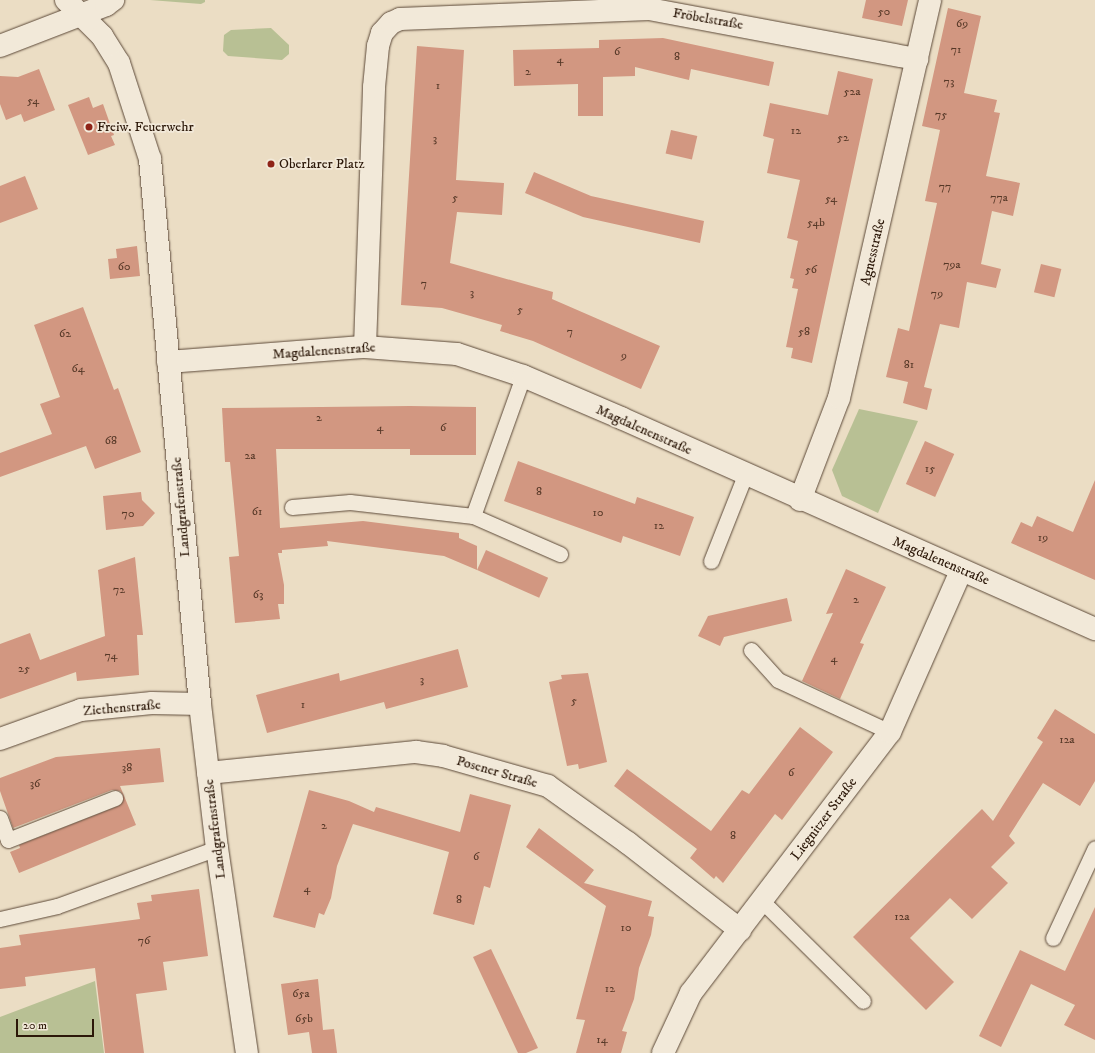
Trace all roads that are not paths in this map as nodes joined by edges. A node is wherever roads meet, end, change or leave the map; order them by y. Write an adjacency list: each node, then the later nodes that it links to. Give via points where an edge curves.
1 (113, 0): 3 (street, via 106,5)
2 (930, 0): 6 (street, Agnesstraße)
3 (73, 6): 5 (street); 8 (street, Landgrafenstraße, via 102,36 119,63 150,159)
4 (590, 6): 6 (street, Fröbelstraße, via 650,9); 7 (street, Fröbelstraße, via 400,19 391,23 382,33 378,46 374,87 365,278)
5 (0, 46)
6 (917, 59): 11 (street, Agnesstraße, via 839,398)
7 (365, 347): 8 (street, Magdalenenstraße); 9 (street, Magdalenenstraße, via 457,354)
8 (168, 362): 19 (street, Landgrafenstraße)
9 (524, 376): 10 (street, Magdalenenstraße); 13 (lane)
10 (745, 475): 11 (street, Magdalenenstraße); 15 (lane)
11 (800, 500): 16 (street, Magdalenenstraße)
12 (292, 507): 13 (lane, via 350,502)
13 (473, 516): 14 (lane)
14 (560, 554)
15 (711, 561)
16 (961, 571): 17 (street, Magdalenenstraße); 20 (street, Liegnitzer Straße)
17 (1095, 629)
18 (751, 650): 20 (lane, via 778,680)
19 (200, 704): 21 (street, Ziethenstraße, via 152,703 81,710); 22 (street, Landgrafenstraße)
20 (890, 732): 28 (street, Liegnitzer Straße)
21 (0, 739)
22 (208, 773): 25 (street, Landgrafenstraße); 30 (street, Posener Straße, via 416,752 444,756 548,786 623,839)
23 (114, 798): 24 (lane, via 8,840)
24 (0, 818)
25 (217, 848): 29 (lane, via 57,906); 33 (street, Landgrafenstraße)
26 (1095, 848): 27 (lane)
27 (1090, 871): 31 (lane)
28 (762, 901): 30 (street, Liegnitzer Straße); 32 (lane)
29 (0, 919)
30 (740, 930): 34 (street, Liegnitzer Straße, via 692,993)
31 (1053, 938)
32 (863, 1001)
33 (247, 1053)
34 (663, 1053)

